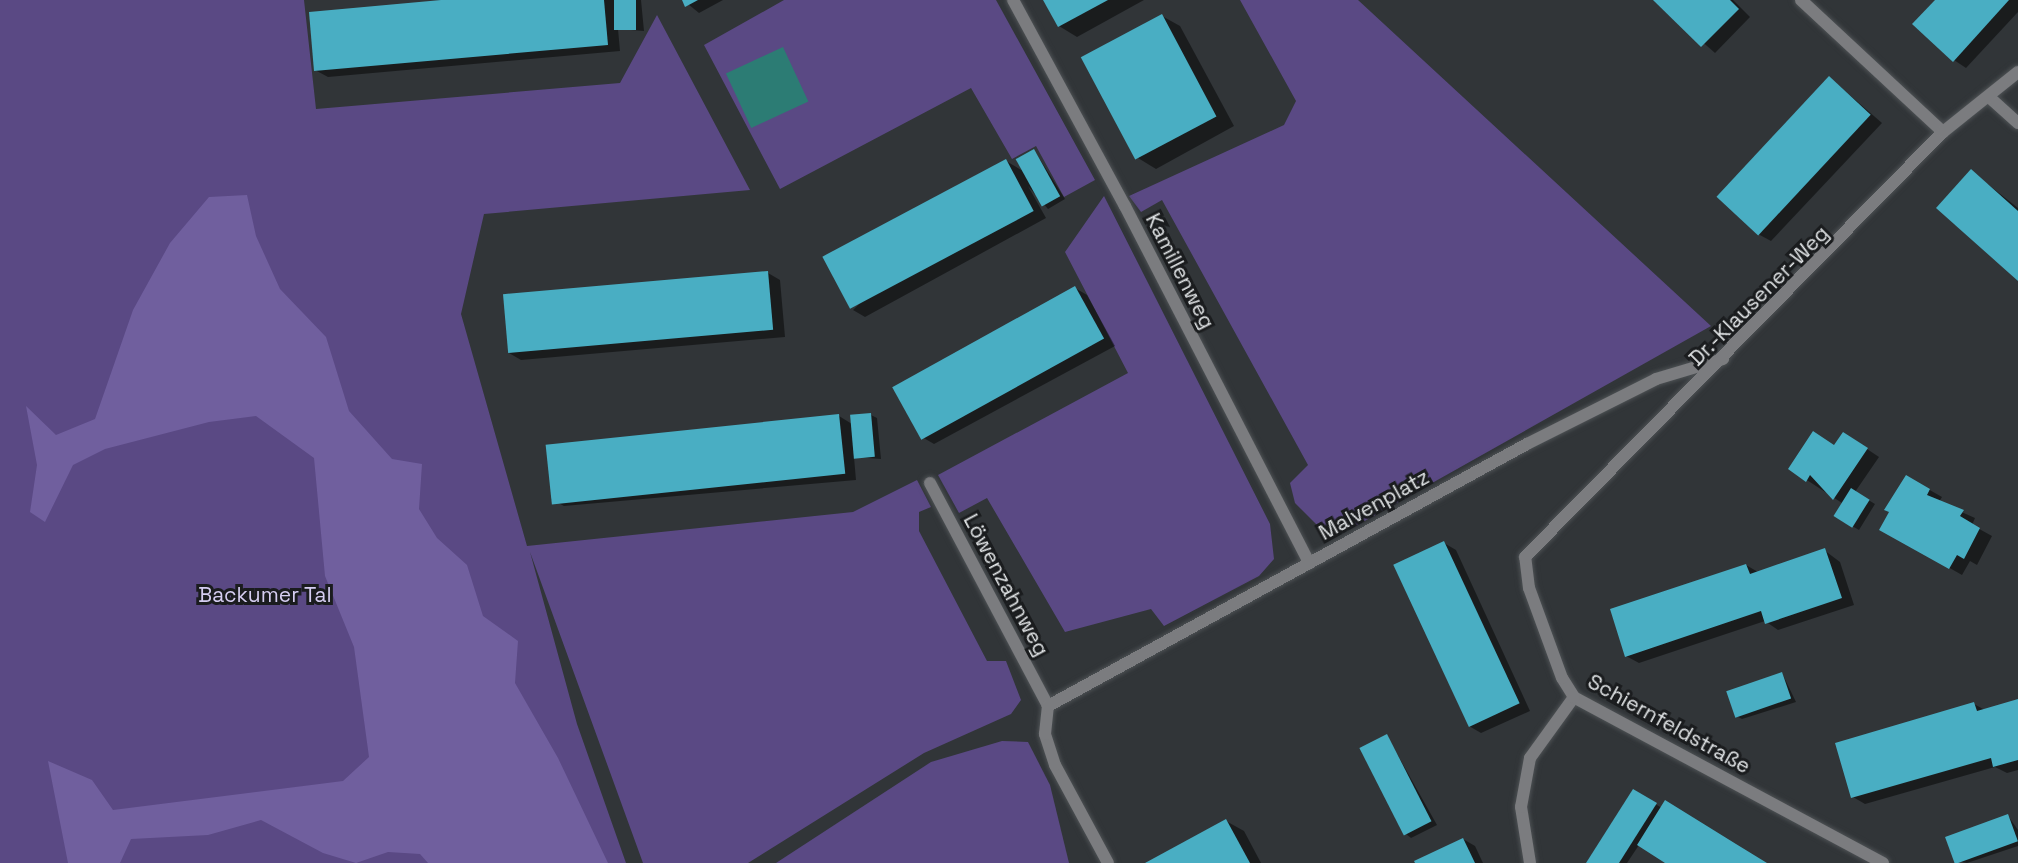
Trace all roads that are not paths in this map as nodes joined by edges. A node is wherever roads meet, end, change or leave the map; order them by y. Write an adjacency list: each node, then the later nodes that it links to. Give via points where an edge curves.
1 (1013, 0): 10 (street, Kamillenweg, via 1125,206)
2 (1801, 0): 6 (street)
3 (2018, 72): 4 (street, Dr.-Klausener-Weg)
4 (1989, 97): 5 (street); 6 (street, Dr.-Klausener-Weg)
5 (2018, 123)
6 (1943, 132): 7 (street, Dr.-Klausener-Weg)
7 (1726, 357): 9 (street, Dr.-Klausener-Weg); 10 (street, Malvenplatz, via 1656,379)
8 (930, 483): 12 (street, Löwenzahnweg)
9 (1528, 549): 11 (street, Schiernfeldstraße, via 1529,588 1562,678)
10 (1309, 563): 12 (street, Malvenplatz)
11 (1574, 697): 14 (street, via 1530,758 1521,807); 15 (street, Schiernfeldstraße)
12 (1048, 706): 13 (street, via 1045,734 1055,765)
13 (1108, 863)
14 (1530, 863)
15 (1883, 863)

